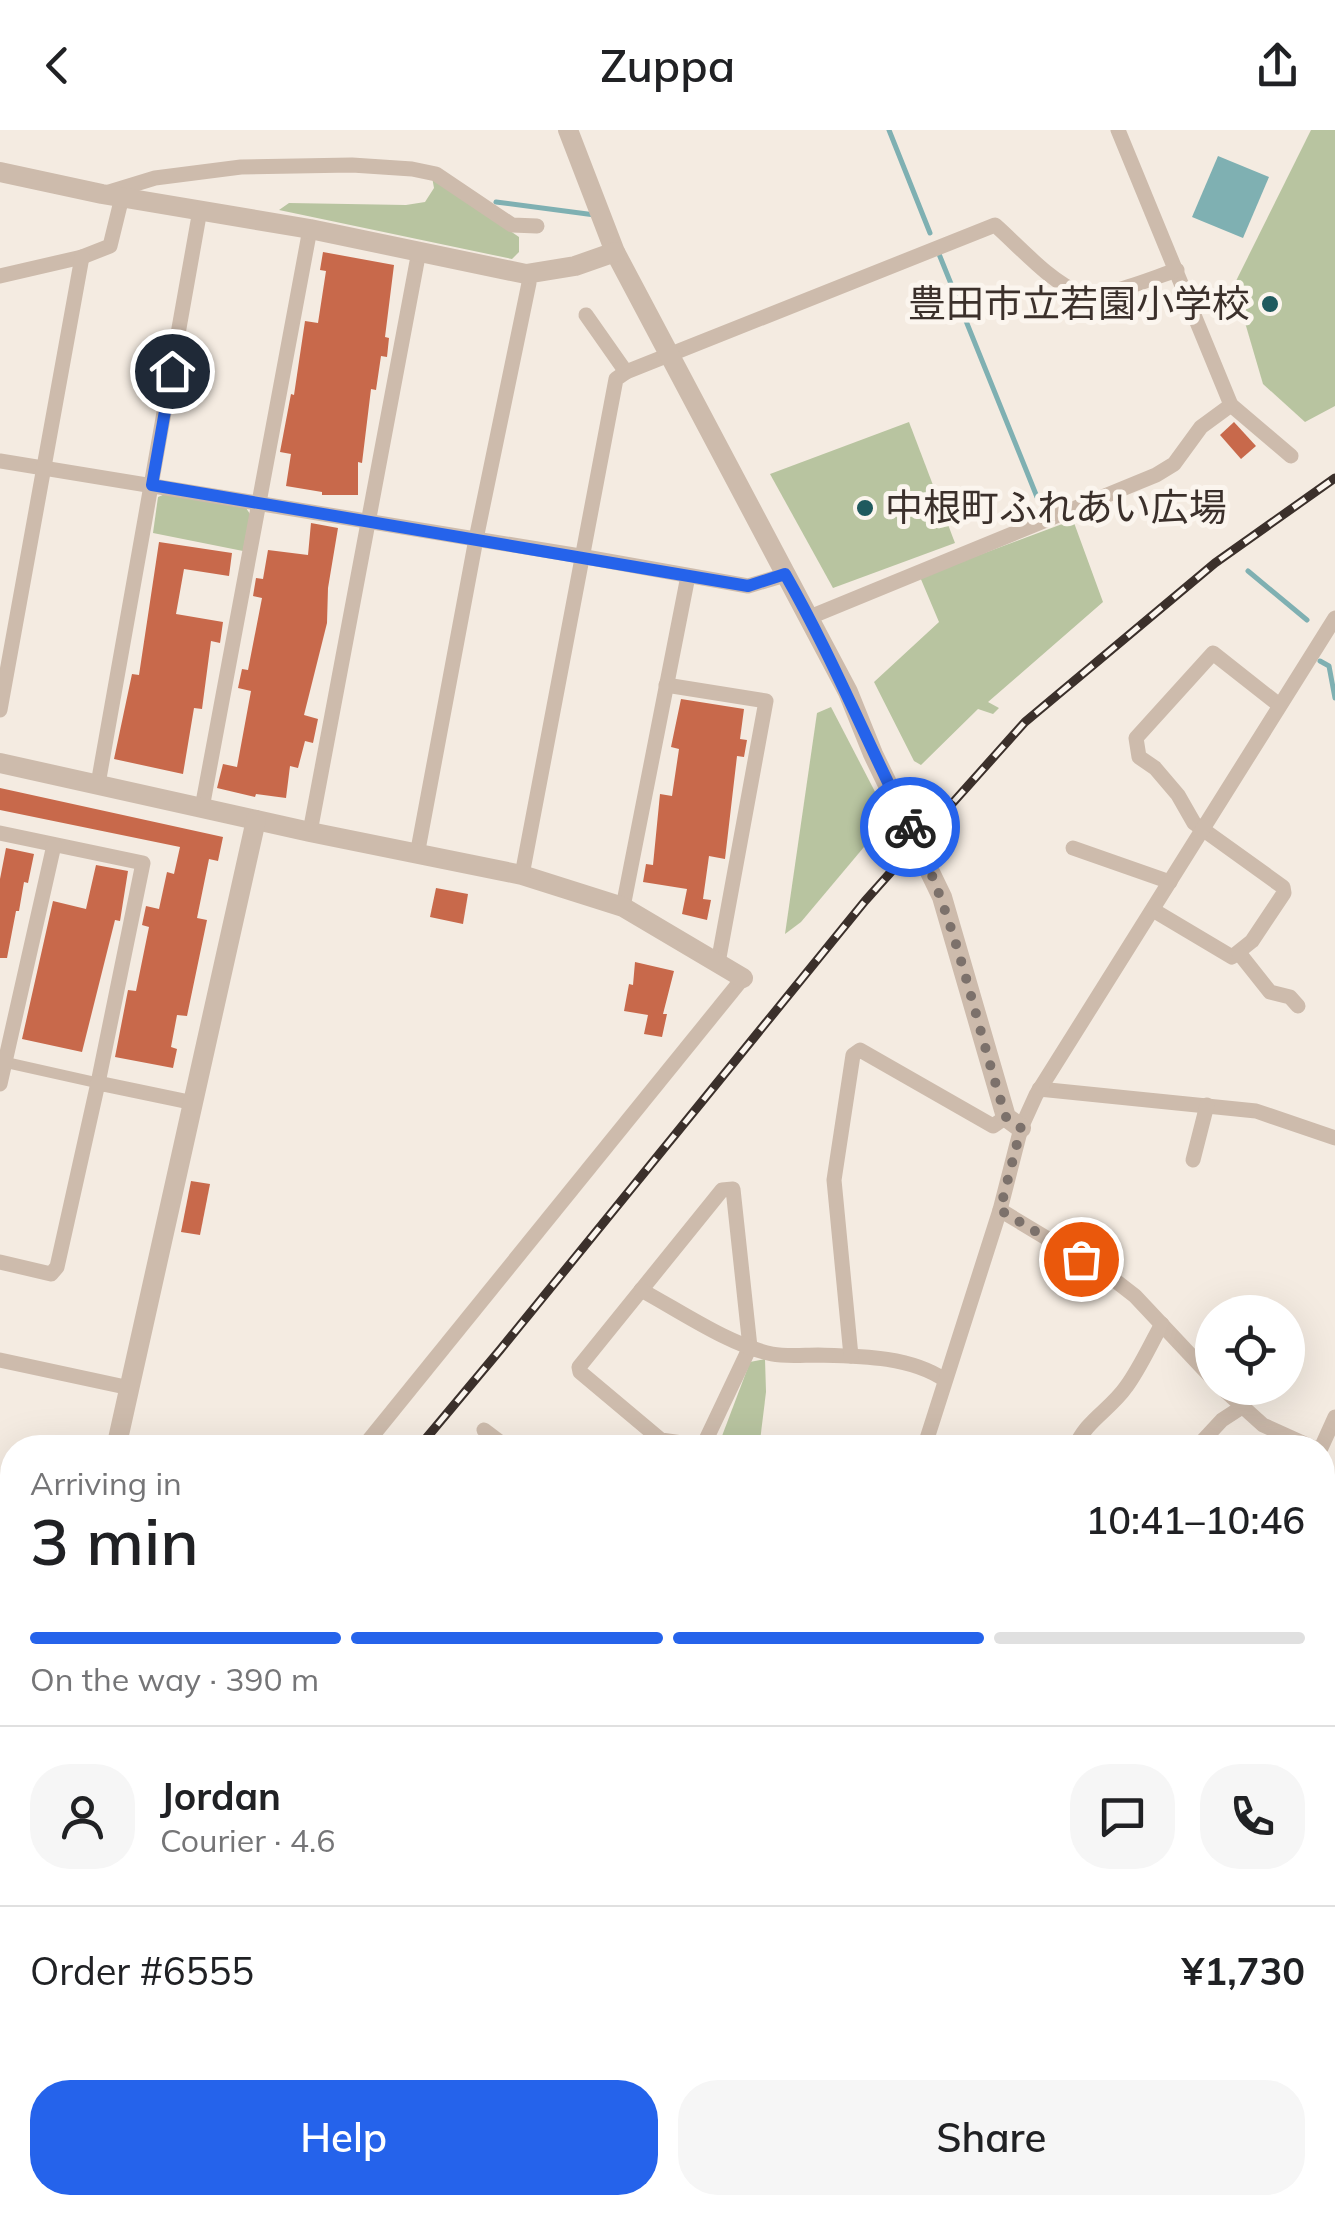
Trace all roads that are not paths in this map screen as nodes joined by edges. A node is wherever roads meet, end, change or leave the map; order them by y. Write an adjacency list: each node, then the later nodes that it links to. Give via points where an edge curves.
1 (568, 130): 9 (street)
2 (1118, 130): 11 (street)
3 (0, 172): 4 (street)
4 (112, 196): 5 (street); 6 (street, via 155,178 242,167 412,168 436,174 512,225); 10 (street, via 110,246)
5 (200, 210): 7 (street); 21 (street)
6 (537, 226)
7 (310, 230): 8 (street); 22 (street)
8 (419, 251): 12 (street); 23 (street)
9 (615, 252): 12 (street); 15 (street)
10 (82, 257): 13 (street); 20 (street)
11 (1177, 270): 15 (street, via 1082,294 995,225); 17 (street)
12 (526, 274): 24 (street, via 530,283)
13 (0, 276)
14 (586, 316): 16 (street)
15 (669, 358): 16 (street); 26 (street)
16 (626, 372): 25 (street, via 616,380)
17 (1232, 405): 18 (street); 28 (street, via 1156,475)
18 (1291, 456)
19 (0, 460): 20 (street)
20 (45, 467): 21 (street); 32 (street)
21 (152, 485): 22 (street); 34 (street)
22 (260, 502): 23 (street); 35 (street)
23 (370, 520): 24 (street); 38 (street)
24 (476, 539): 25 (street); 42 (street)
25 (580, 556): 27 (street); 43 (street)
26 (785, 574): 27 (street, via 748,586); 28 (street)
27 (688, 576): 30 (street)
28 (810, 617): 57 (street, via 942,896)
29 (1335, 618): 31 (street)
30 (666, 684): 45 (street); 48 (street, via 766,702)
31 (1279, 705): 37 (street); 37 (street, via 1213,654 1136,738 1139,757)
32 (0, 710)
33 (0, 763): 34 (street)
34 (98, 784): 35 (street)
35 (202, 808): 36 (street)
36 (256, 820): 38 (street); 55 (street)
37 (1202, 829): 44 (street); 47 (street, via 1283,887)
38 (310, 832): 42 (street)
39 (0, 833): 40 (street)
40 (54, 845): 51 (street); 52 (street, via 143,863)
41 (1074, 848): 44 (street)
42 (417, 855): 43 (street)
43 (522, 875): 45 (street)
44 (1170, 882): 46 (street)
45 (623, 906): 48 (street)
46 (1153, 910): 47 (street, via 1227,957); 54 (street)
47 (1239, 954): 50 (street, via 1270,992)
48 (718, 963): 49 (street)
49 (743, 978): 73 (street)
50 (1298, 1006)
51 (2, 1061): 52 (street); 53 (street)
52 (98, 1083): 55 (street); 61 (street, via 57,1267 51,1274)
53 (0, 1084)
54 (1039, 1089): 56 (street); 57 (street)
55 (194, 1103): 69 (street)
56 (1206, 1105): 58 (street, via 1256,1111); 59 (street)
57 (1013, 1123): 60 (street); 65 (street, via 993,1126 860,1050 853,1054 834,1180)
58 (1335, 1138)
59 (1193, 1160)
60 (1000, 1210): 63 (street, via 1108,1275); 68 (street)
61 (0, 1262)
62 (641, 1290): 64 (street); 64 (street, via 722,1190 733,1189); 75 (street, via 578,1367)
63 (1162, 1324): 67 (street); 78 (street, via 1127,1386)
64 (750, 1347): 65 (street, via 775,1355); 76 (street)
65 (851, 1356): 68 (street, via 910,1364)
66 (0, 1360): 69 (street)
67 (1195, 1360)
68 (945, 1380): 77 (street)
69 (130, 1388): 72 (street)
70 (1242, 1407): 79 (street); 80 (street)
71 (484, 1430): 74 (street)
72 (119, 1435)
73 (373, 1435)
74 (491, 1435)
75 (655, 1435)
76 (708, 1435)
77 (928, 1435)
78 (1080, 1435)
79 (1208, 1435)
80 (1286, 1435)

